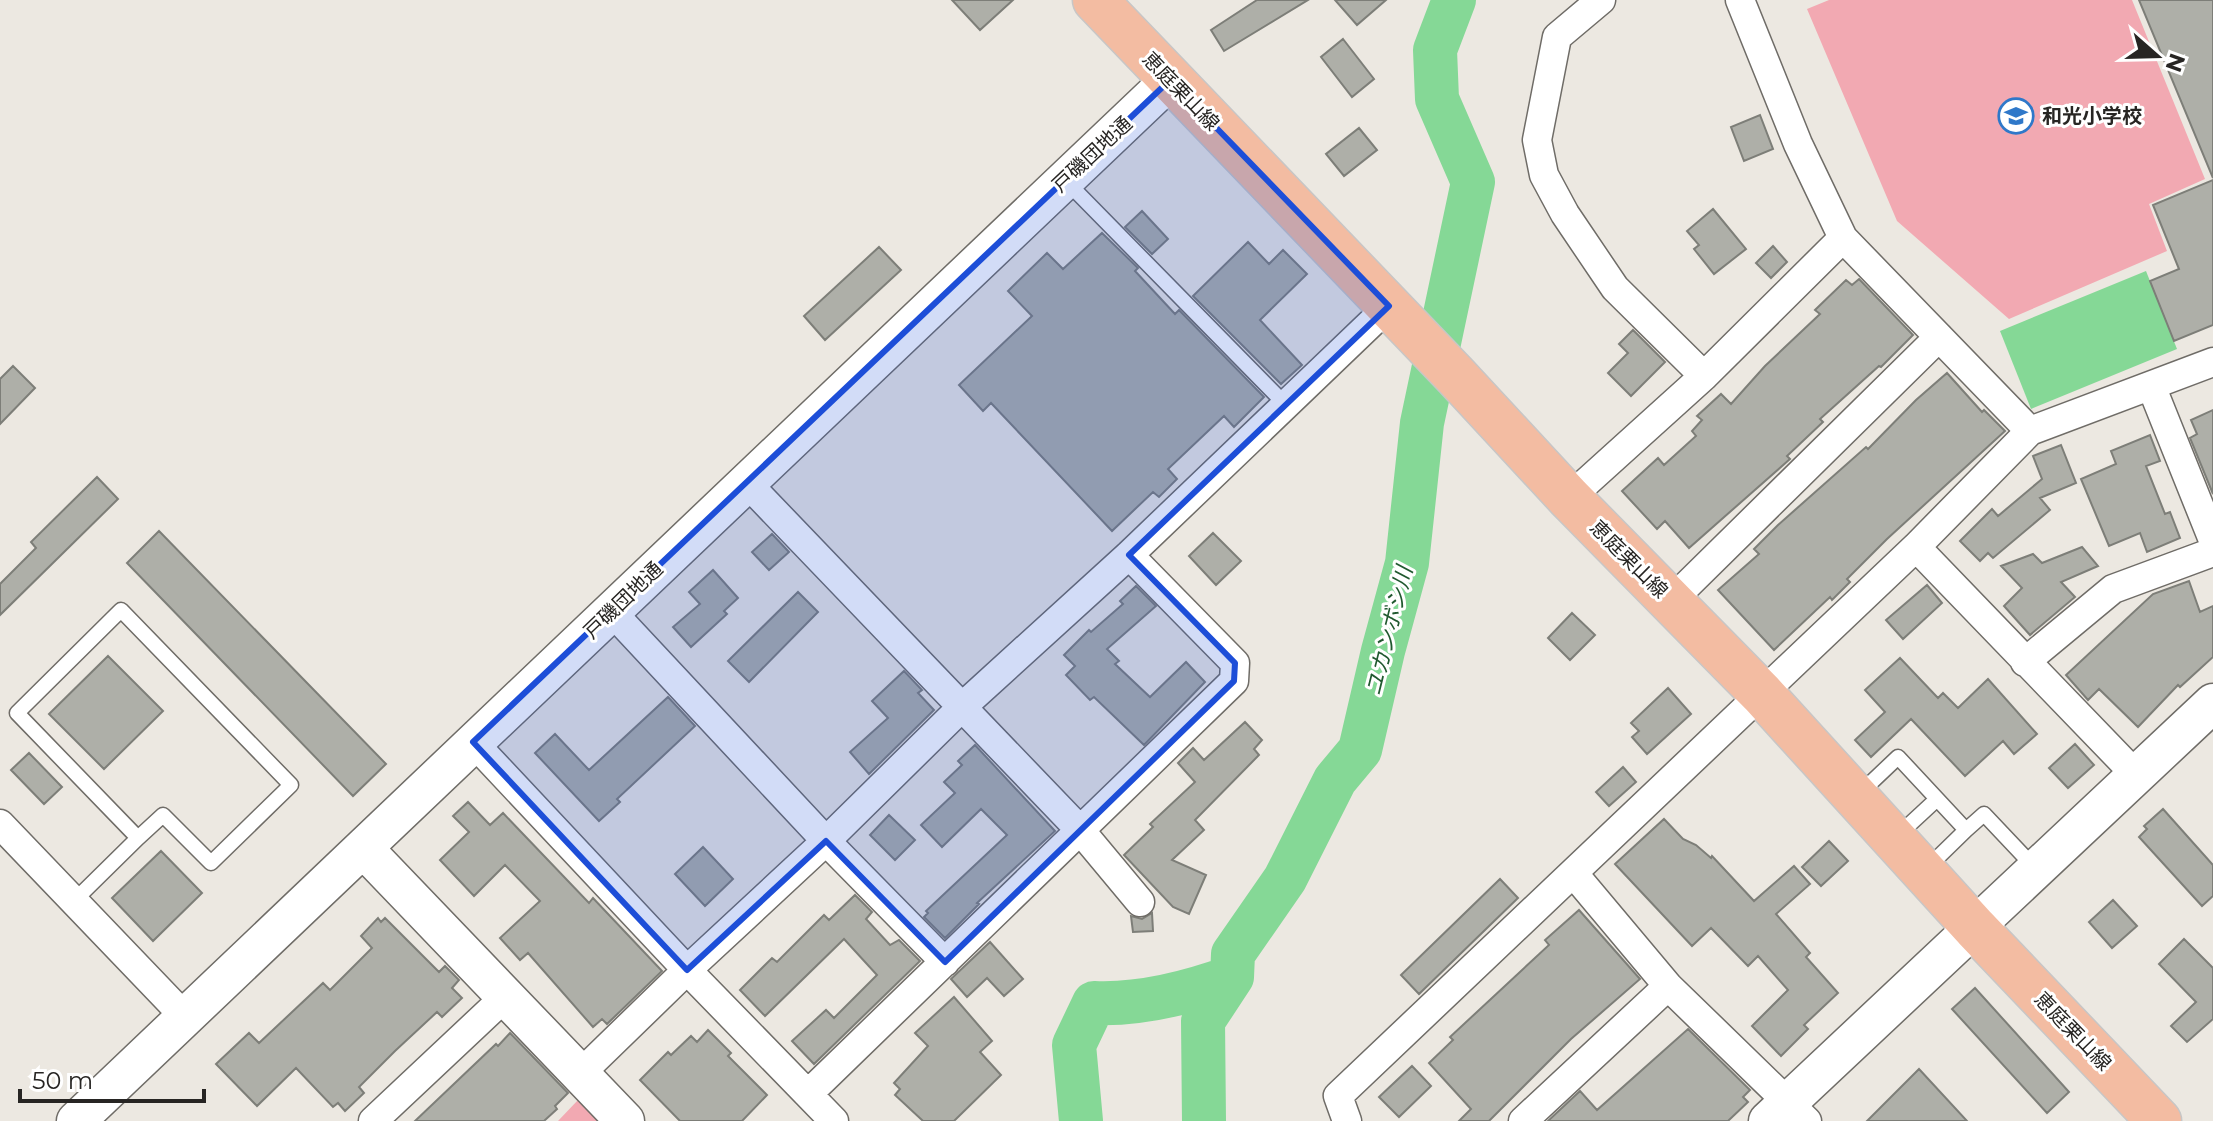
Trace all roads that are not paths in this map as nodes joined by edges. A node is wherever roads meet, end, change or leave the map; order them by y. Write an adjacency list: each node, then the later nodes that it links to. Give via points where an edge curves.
1 (1095, 0): 4 (main road, 恵庭栗山線)
2 (1601, 0): 10 (street, via 1557,37 1537,140 1544,175 1615,288)
3 (1740, 0): 6 (street)
4 (1170, 80): 5 (street, 戸磯団地通); 7 (main road, 恵庭栗山線)
5 (1065, 180): 12 (lane); 14 (street, 戸磯団地通)
6 (1843, 238): 8 (street); 10 (street)
7 (1394, 312): 12 (street); 15 (main road, 恵庭栗山線)
8 (1939, 337): 13 (street); 20 (street)
9 (2213, 362): 11 (street)
10 (1704, 376): 15 (street)
11 (2152, 388): 13 (street); 16 (street)
12 (1286, 405): 19 (street)
13 (2030, 431): 17 (street)
14 (746, 482): 21 (street, 戸磯団地通); 25 (street)
15 (1569, 498): 20 (main road, 恵庭栗山線)
16 (2213, 540)
17 (1916, 547): 22 (street); 23 (street)
18 (2213, 552): 22 (street, via 2113,589)
19 (1129, 555): 25 (street); 31 (street, via 1235,663 1234,681)
20 (1671, 601): 23 (main road, 恵庭栗山線)
21 (612, 612): 26 (street, 戸磯団地通); 35 (street)
22 (2025, 662): 27 (street)
23 (1762, 694): 28 (main road, 恵庭栗山線); 39 (street)
24 (2213, 703): 27 (street)
25 (962, 707): 31 (street); 35 (street)
26 (473, 742): 36 (street, 戸磯団地通); 44 (street)
27 (2136, 775): 37 (street)
28 (1856, 797): 29 (lane, via 1898,757); 34 (main road, 恵庭栗山線)
29 (1937, 799): 32 (lane); 34 (lane)
30 (0, 824): 40 (street)
31 (1080, 830): 41 (street); 43 (street)
32 (1966, 830): 37 (lane, via 1984,814); 38 (lane)
33 (138, 838): 33 (lane, via 17,713 121,610 291,785 211,863 163,815); 40 (lane)
34 (1895, 839): 38 (main road, 恵庭栗山線)
35 (826, 841): 43 (street); 44 (street)
36 (364, 849): 46 (street); 47 (street, 戸磯団地通)
37 (2036, 869): 42 (street)
38 (1924, 871): 42 (main road, 恵庭栗山線)
39 (1574, 874): 45 (street); 55 (street, via 1338,1096)
40 (74, 901): 47 (street)
41 (1140, 902)
42 (1975, 928): 50 (street); 57 (main road, 恵庭栗山線)
43 (945, 962): 49 (street)
44 (687, 970): 48 (street); 49 (street)
45 (1668, 986): 50 (street); 56 (street)
46 (506, 996): 48 (street); 52 (street)
47 (185, 1017): 51 (street, 戸磯団地通)
48 (580, 1074): 53 (street)
49 (808, 1094): 54 (street)
50 (1789, 1115)
51 (76, 1121)
52 (373, 1121)
53 (625, 1121)
54 (834, 1121)
55 (1347, 1121)
56 (1523, 1121)
57 (2159, 1121)

